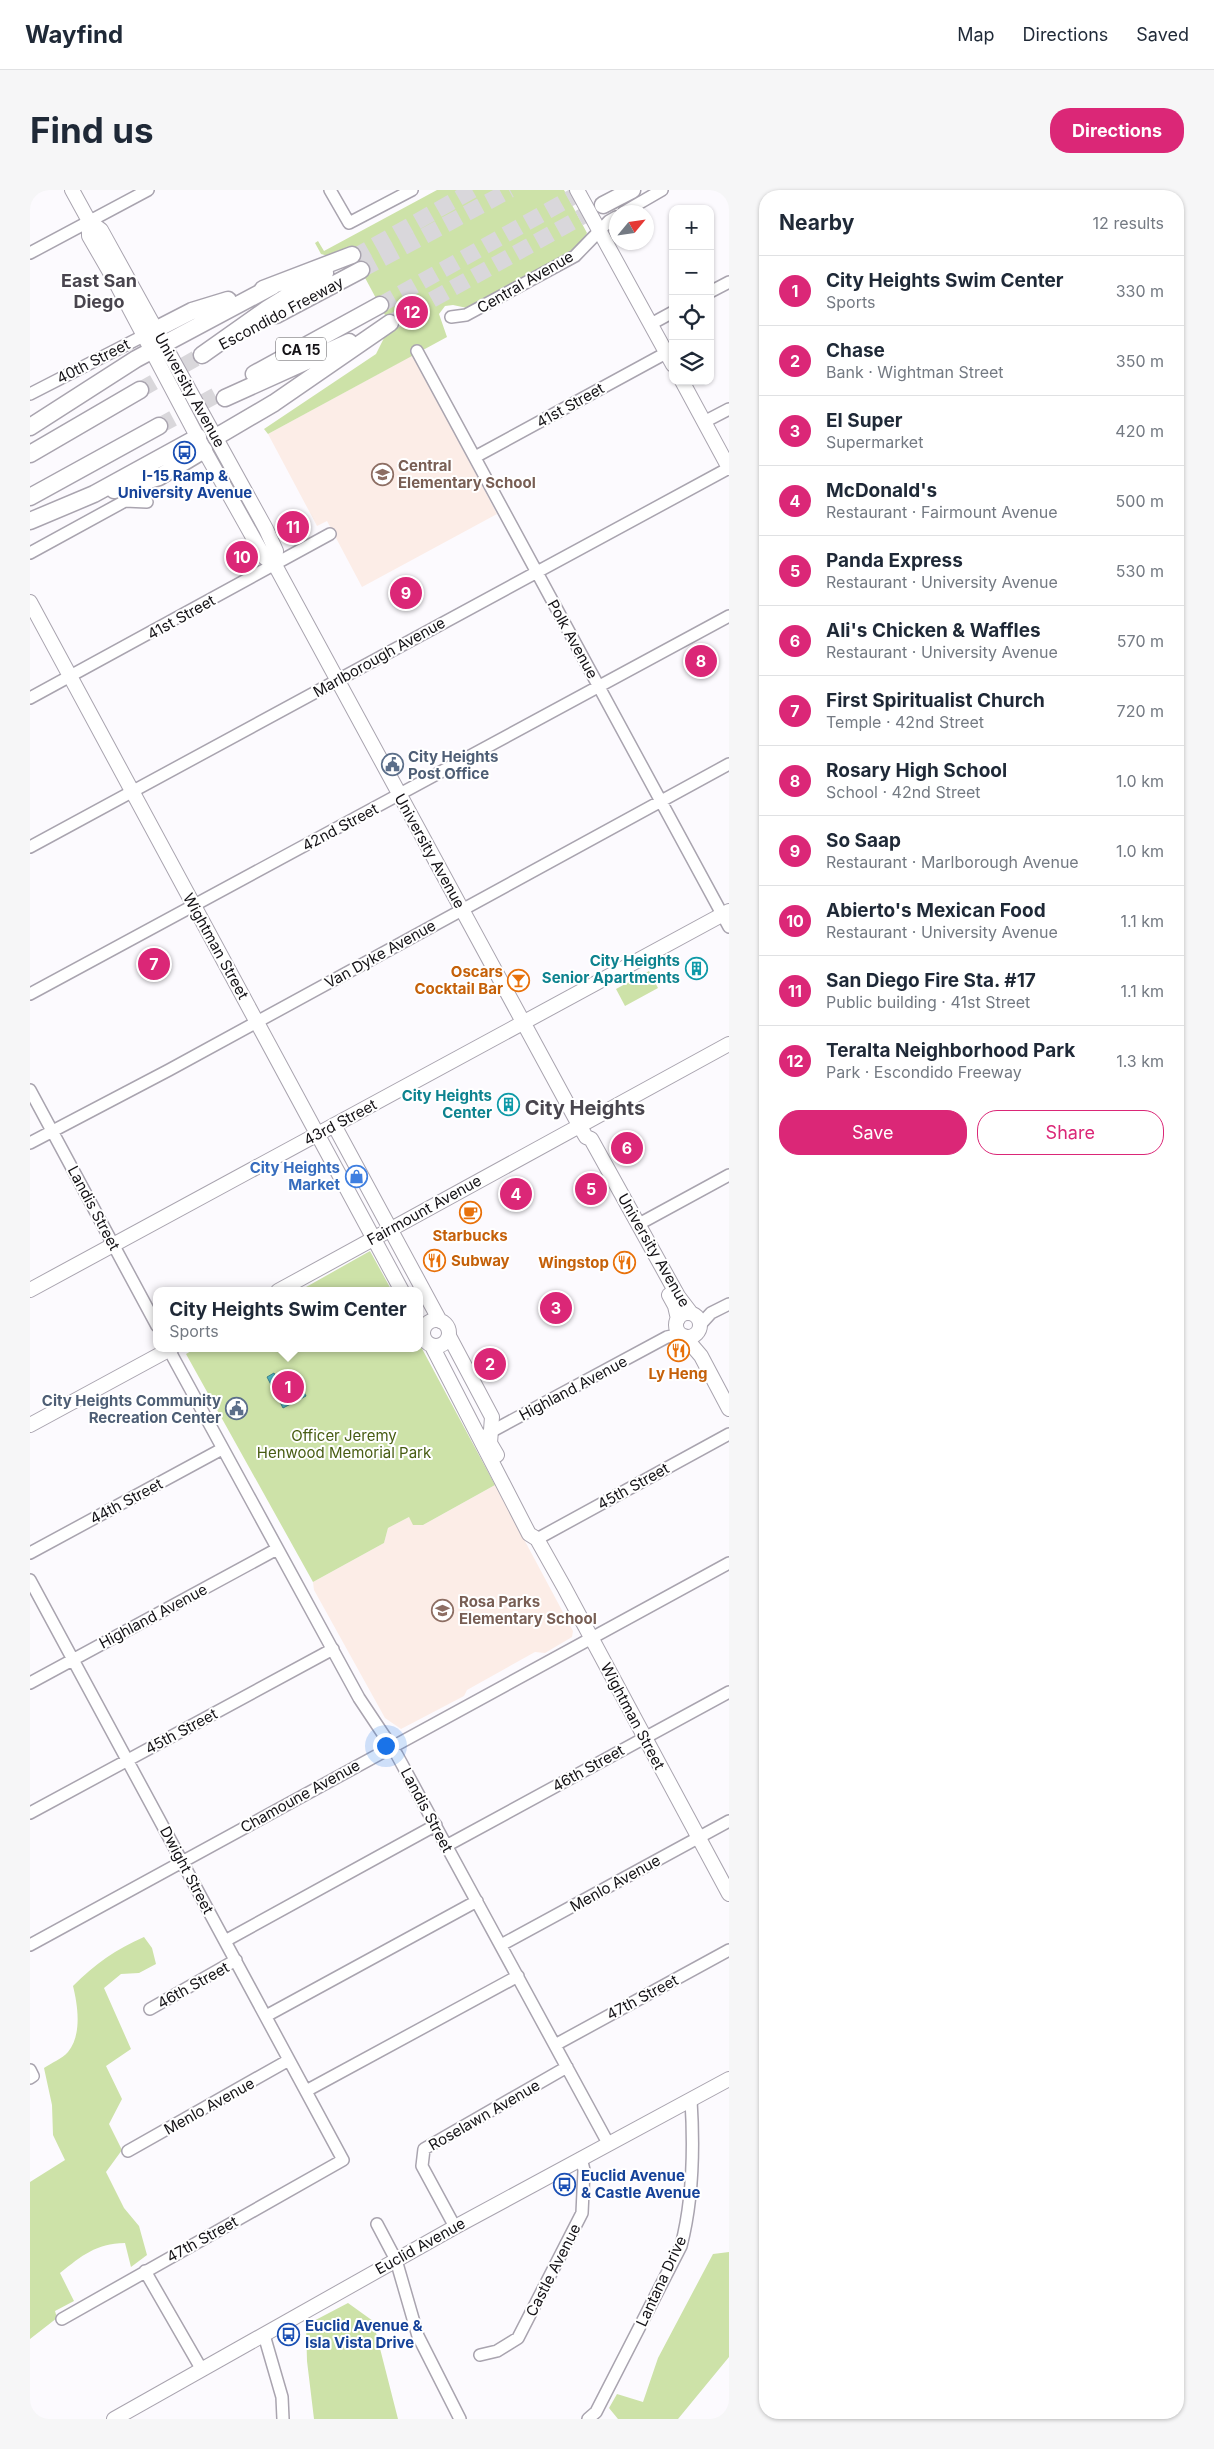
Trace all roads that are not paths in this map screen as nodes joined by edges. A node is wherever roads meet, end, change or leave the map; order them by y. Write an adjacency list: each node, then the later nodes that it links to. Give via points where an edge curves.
1 (72, 190): 10 (main road, University Avenue)
2 (148, 190): 10 (street)
3 (330, 190): 4 (street, via 349,223)
4 (412, 190)
5 (577, 190): 12 (main road)
6 (632, 190): 8 (highway)
7 (662, 190): 9 (street)
8 (605, 198)
9 (636, 205)
10 (90, 221): 13 (street); 21 (main road, University Avenue, via 101,230)
11 (609, 223): 12 (street, Central Avenue)
12 (599, 231): 19 (street, Central Avenue, via 575,256 466,315); 20 (main road)
13 (30, 253)
14 (729, 282): 16 (street)
15 (273, 286): 21 (highway, via 192,311); 22 (highway); 24 (highway, Escondido Freeway / CA 15, via 355,261)
16 (714, 290)
17 (380, 305): 34 (highway, CA 15, via 223,395 390,323 274,402)
18 (669, 314): 20 (street)
19 (451, 317)
20 (651, 324): 25 (main road)
21 (150, 332): 22 (main road, University Avenue); 29 (street, 40th Street)
22 (159, 348): 33 (highway); 34 (main road, University Avenue); 35 (main road, University Avenue)
23 (418, 351): 37 (street, Polk Avenue)
24 (202, 355)
25 (669, 357)
26 (669, 360): 37 (street, 41st Street)
27 (684, 385): 31 (main road)
28 (140, 390): 36 (highway)
29 (30, 394)
30 (729, 408): 31 (street)
31 (704, 422): 38 (main road)
32 (159, 426): 39 (highway)
33 (30, 427)
34 (216, 437): 35 (main road); 43 (main road, University Avenue)
35 (201, 443): 41 (main road, University Avenue); 42 (highway, via 160,477 94,494)
36 (30, 454)
37 (474, 457): 47 (street, Polk Avenue)
38 (729, 468): 47 (street, Marlborough Avenue)
39 (30, 497)
40 (147, 502): 45 (street, via 125,501)
41 (237, 509): 43 (main road, via 245,508 255,524); 46 (main road, University Avenue, via 264,557)
42 (30, 521)
43 (266, 529): 46 (main road, University Avenue, via 276,551)
44 (330, 534): 46 (street, 41st Street)
45 (30, 553)
46 (275, 565): 50 (street, 41st Street); 51 (main road, University Avenue)
47 (537, 572): 51 (street, Marlborough Avenue); 52 (street, Polk Avenue)
48 (30, 602): 50 (main road, Wightman Street)
49 (729, 616): 52 (street, 42nd Street)
50 (70, 677): 53 (street, 41st Street); 55 (main road, Wightman Street)
51 (338, 680): 55 (street, Marlborough Avenue); 56 (main road, University Avenue)
52 (599, 687): 56 (street, 42nd Street); 57 (street, Polk Avenue)
53 (30, 698)
54 (729, 764): 57 (street, Van Dyke Avenue)
55 (132, 792): 58 (street, Marlborough Avenue); 59 (main road, Wightman Street)
56 (399, 795): 59 (street, 42nd Street); 60 (main road, University Avenue)
57 (661, 801): 60 (street, Van Dyke Avenue); 61 (street, Polk Avenue)
58 (30, 847)
59 (194, 906): 62 (street, 42nd Street); 63 (main road, Wightman Street)
60 (462, 909): 63 (street, Van Dyke Avenue); 64 (main road, University Avenue)
61 (727, 918): 64 (main road, 43rd Street)
62 (30, 994)
63 (257, 1021): 68 (street, Van Dyke Avenue); 70 (main road, Wightman Street)
64 (524, 1023): 67 (main road, 43rd Street); 69 (main road, University Avenue)
65 (729, 1044): 69 (main road, Fairmount Avenue)
66 (30, 1090): 68 (street, Landis Street)
67 (334, 1125): 70 (main road, 43rd Street); 74 (main road, Wightman Street)
68 (52, 1131): 71 (street, Van Dyke Avenue); 76 (street, Landis Street)
69 (582, 1131): 73 (main road, University Avenue, via 591,1138); 74 (main road, Fairmount Avenue)
70 (318, 1134): 75 (main road, Wightman Street); 76 (main road, 43rd Street)
71 (30, 1143)
72 (729, 1175): 73 (street)
73 (635, 1226): 85 (main road, University Avenue, via 650,1244 678,1296); 87 (main road, University Avenue, via 675,1306)
74 (391, 1229): 75 (main road, Fairmount Avenue); 79 (main road, Wightman Street)
75 (374, 1238): 77 (main road, Fairmount Avenue); 78 (main road, Wightman Street)
76 (114, 1244): 81 (main road, 43rd Street); 83 (street, Landis Street)
77 (285, 1287)
78 (400, 1287)
79 (422, 1287)
80 (423, 1288): 84 (main road, Wightman Street)
81 (30, 1290)
82 (729, 1304): 85 (street)
83 (153, 1318)
84 (440, 1320): 86 (main road, Wightman Street); 89 (main road, Wightman Street, via 448,1327)
85 (697, 1321): 87 (main road, via 692,1336); 87 (main road, via 684,1314); 93 (main road, University Avenue, via 700,1339)
86 (423, 1325)
87 (680, 1329): 94 (main road, University Avenue, via 701,1356); 97 (street, Highland Avenue)
88 (423, 1334): 90 (main road, Wightman Street)
89 (449, 1336): 90 (main road, via 445,1343); 97 (main road, Wightman Street, via 492,1417)
90 (432, 1346): 97 (main road, Wightman Street)
91 (164, 1352): 95 (main road)
92 (172, 1352): 98 (street, Landis Street)
93 (729, 1393)
94 (729, 1409)
95 (30, 1425)
96 (729, 1434): 99 (street, 45th Street)
97 (484, 1436): 99 (main road, Wightman Street, via 529,1534)
98 (222, 1449): 100 (street, Landis Street); 101 (street, 44th Street)
99 (537, 1539): 104 (main road, Wightman Street)
100 (277, 1549): 105 (street, Landis Street); 106 (street, Highland Avenue)
101 (30, 1553)
102 (729, 1563): 104 (street, Chamoune Avenue)
103 (30, 1580): 106 (street, Dwight Street)
104 (591, 1638): 109 (main road, Wightman Street); 110 (street, Chamoune Avenue)
105 (333, 1649): 110 (street, Landis Street, via 359,1698); 111 (street, 45th Street)
106 (73, 1660): 107 (street, Highland Avenue); 111 (street, Dwight Street)
107 (30, 1683)
108 (729, 1692): 109 (street, 46th Street)
109 (645, 1737): 115 (main road, Wightman Street); 116 (street, 46th Street)
110 (391, 1746): 114 (street, Landis Street); 117 (street, Chamoune Avenue)
111 (127, 1760): 112 (street, 45th Street); 117 (street, Dwight Street)
112 (30, 1813)
113 (729, 1821): 115 (street, Menlo Avenue)
114 (436, 1825): 116 (street, Landis Street); 120 (street, 46th Street)
115 (699, 1837): 118 (main road, Wightman Street); 122 (street, Menlo Avenue)
116 (446, 1846): 119 (street, Landis Street)
117 (182, 1860): 120 (street, Dwight Street); 121 (street, Chamoune Avenue)
118 (729, 1894)
119 (477, 1901): 122 (street, Landis Street); 127 (street)
120 (225, 1941): 124 (street, Dwight Street)
121 (30, 1945)
122 (501, 1945): 125 (street, Landis Street)
123 (729, 1950): 128 (street, 47th Street)
124 (236, 1960): 126 (street, 46th Street); 127 (street, Dwight Street)
125 (518, 1976): 128 (street, Landis Street); 132 (street)
126 (150, 2009)
127 (266, 2016): 129 (street, Dwight Street)
128 (555, 2045): 130 (street, Landis Street)
129 (290, 2060): 132 (street, Dwight Street); 135 (street, Menlo Avenue)
130 (567, 2067): 134 (street, Landis Street); 139 (street, Roselawn Avenue, via 424,2149 422,2166)
131 (729, 2079): 133 (main road, Euclid Avenue)
132 (306, 2091): 137 (street, Dwight Street)
133 (691, 2100): 134 (main road, Euclid Avenue); 149 (street, Lantana Drive, via 691,2170 681,2246 596,2412)
134 (608, 2143): 136 (main road, Euclid Avenue)
135 (128, 2151)
136 (581, 2158): 139 (main road, Euclid Avenue); 144 (street, Castle Avenue, via 584,2170 582,2213 518,2338)
137 (343, 2160): 141 (street, 47th Street)
138 (377, 2224): 140 (street)
139 (455, 2227): 140 (main road, Euclid Avenue)
140 (396, 2260): 143 (main road, Euclid Avenue); 148 (street, via 418,2336)
141 (145, 2271): 142 (street, 47th Street); 145 (street)
142 (62, 2319)
143 (264, 2335): 145 (main road, Euclid Avenue); 147 (street, via 282,2397)
144 (480, 2355)
145 (202, 2370): 146 (main road, Euclid Avenue)
146 (114, 2419)
147 (283, 2419)
148 (460, 2419)
149 (588, 2419)

